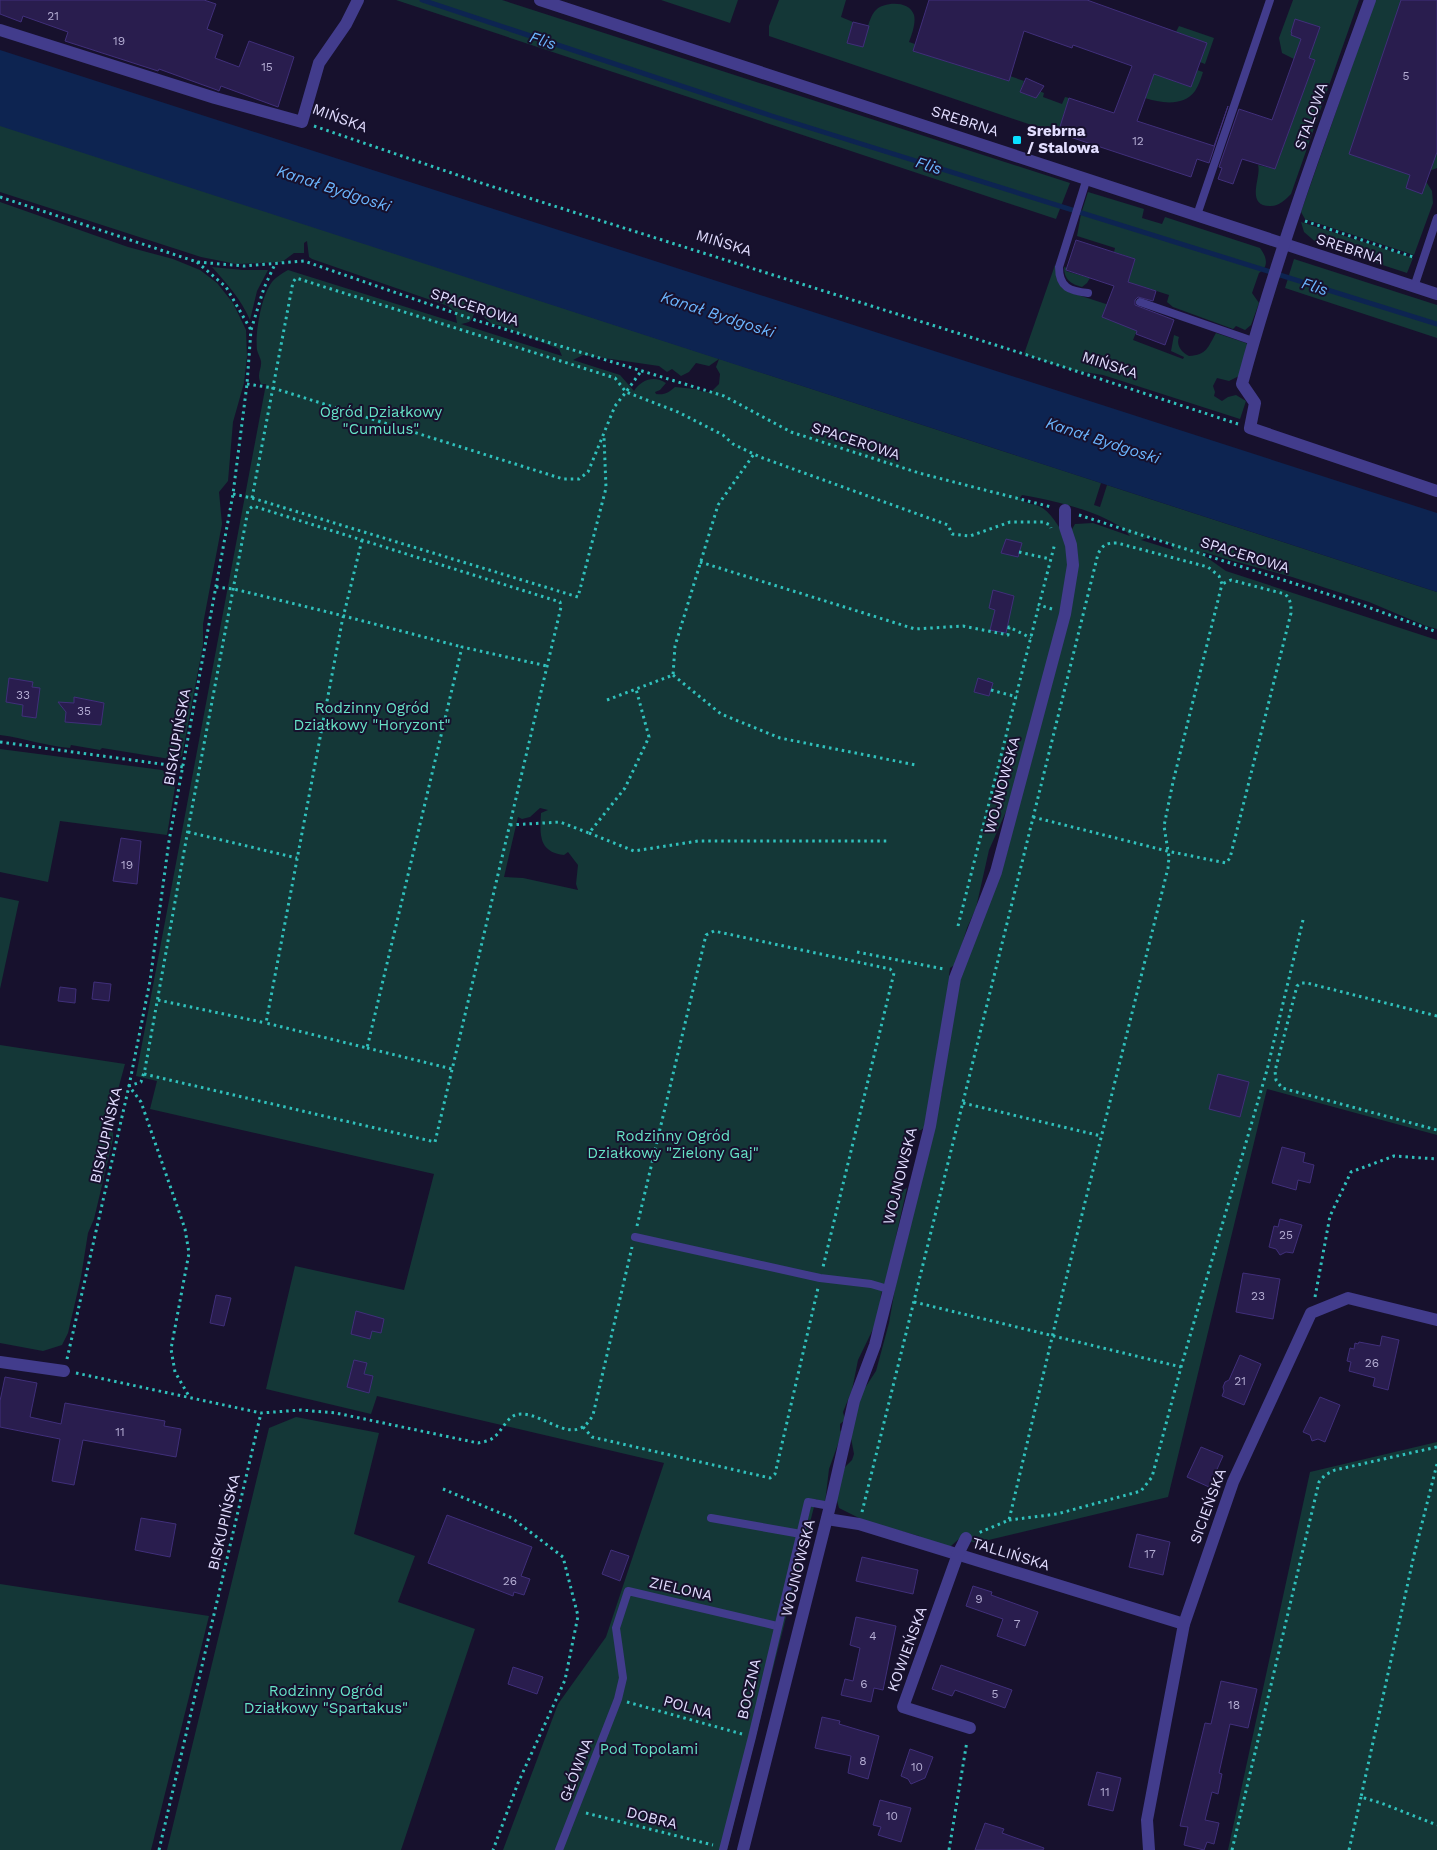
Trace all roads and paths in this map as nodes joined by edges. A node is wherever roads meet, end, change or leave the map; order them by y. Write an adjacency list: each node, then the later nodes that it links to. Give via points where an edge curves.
1 (358, 0): 6 (street, via 319,63)
2 (540, 0): 7 (street, SREBRNA)
3 (1270, 0): 9 (lane)
4 (1370, 0): 10 (street, STALOWA)
5 (0, 30): 6 (street, MIŃSKA)
6 (302, 122): 26 (path, MIŃSKA, via 478,182)
7 (1087, 178): 9 (street, SREBRNA); 17 (lane, via 1059,274 1068,289)
8 (0, 197): 14 (path)
9 (1197, 215): 12 (street, SREBRNA)
10 (1292, 217): 12 (street, STALOWA); 13 (path)
11 (1437, 218): 13 (lane)
12 (1283, 244): 16 (street, SREBRNA); 21 (street, STALOWA)
13 (1423, 260): 16 (lane)
14 (197, 262): 15 (path, SPACEROWA, via 244,266); 20 (path, via 226,287)
15 (275, 264): 20 (path, BISKUPIŃSKA); 22 (path, SPACEROWA, via 304,261 475,320)
16 (1414, 287): 18 (street, SREBRNA)
17 (1088, 293)
18 (1437, 294)
19 (1140, 302): 21 (lane)
20 (251, 330): 23 (path, BISKUPIŃSKA)
21 (1253, 341): 26 (street, STALOWA, via 1242,384 1254,403)
22 (642, 370): 25 (path); 32 (path, SPACEROWA, via 724,396 791,432 919,473)
23 (248, 384): 24 (path); 30 (path, BISKUPIŃSKA)
24 (273, 388): 25 (path, via 292,282 296,278 615,378); 27 (path, via 563,479 579,478 588,472); 31 (path)
25 (626, 392): 27 (path, via 615,406); 28 (path, via 678,412)
26 (1250, 428): 29 (street)
27 (604, 435): 31 (path, via 606,488 578,597)
28 (754, 454): 33 (path, via 948,525 952,534 970,536 1010,522 1043,522 1050,525); 38 (path, via 718,505)
29 (1437, 491)
30 (233, 494): 31 (path); 40 (path, BISKUPIŃSKA)
31 (252, 498)
32 (1065, 510): 43 (street, WOJNOWSKA, via 1073,565); 45 (path, SPACEROWA)
33 (1053, 532)
34 (1056, 538): 37 (path)
35 (362, 540): 41 (path, via 253,506 248,510); 44 (path); 48 (path, via 560,602)
36 (1019, 552): 37 (path)
37 (1050, 559): 42 (path)
38 (700, 562): 46 (path, via 915,629 963,626 1008,636 1010,627); 49 (path, via 675,646)
39 (1222, 584): 57 (path, via 1208,567 1118,543 1102,547); 62 (path, via 1167,809 1164,826); 62 (path, via 1231,580 1285,594 1291,604 1290,613 1230,858 1226,863)
40 (216, 587): 41 (path); 56 (path, BISKUPIŃSKA)
41 (234, 590): 44 (path); 59 (path)
42 (1039, 605): 43 (path); 46 (path)
43 (1065, 614): 80 (street, WOJNOWSKA, via 996,872 955,978 930,1126)
44 (344, 616): 47 (path); 63 (path)
45 (1437, 632)
46 (1031, 638): 52 (path)
47 (462, 646): 48 (path); 71 (path)
48 (547, 666): 58 (path)
49 (673, 676): 50 (path); 55 (path, via 721,714 780,738)
50 (636, 689): 53 (path); 60 (path, via 649,737 625,788)
51 (990, 690): 52 (path)
52 (1017, 697): 52 (path, via 1019,688 1023,671); 65 (path)
53 (607, 700)
54 (0, 742): 56 (path)
55 (916, 765)
56 (183, 767): 74 (path, BISKUPIŃSKA, via 169,841 150,981)
57 (1033, 817): 62 (path); 75 (path)
58 (510, 825): 60 (path, via 560,822); 72 (path)
59 (188, 832): 63 (path); 68 (path)
60 (589, 833): 61 (path, via 634,851 698,841)
61 (890, 841)
62 (1168, 851): 77 (path, via 1168,868)
63 (298, 858): 70 (path)
64 (1303, 920): 86 (path, via 1267,1070)
65 (956, 932)
66 (856, 952): 67 (path)
67 (947, 970)
68 (158, 1000): 70 (path); 73 (path)
69 (1437, 1016): 76 (path, via 1301,983 1296,986 1275,1071 1276,1080 1282,1088)
70 (266, 1023): 71 (path)
71 (367, 1048): 72 (path)
72 (452, 1068): 73 (path, via 435,1142)
73 (144, 1074): 74 (path, via 141,1082)
74 (129, 1086): 87 (path, BISKUPIŃSKA); 88 (path, via 141,1102 185,1229 189,1253 171,1349 175,1372)
75 (963, 1103): 77 (path); 81 (path)
76 (1437, 1130)
77 (1102, 1136): 84 (path)
78 (1437, 1159): 82 (path, via 1394,1156 1352,1172 1330,1216)
79 (634, 1237): 80 (lane, via 820,1278)
80 (888, 1289): 92 (street, WOJNOWSKA, via 875,1345 854,1401)
81 (914, 1302): 84 (path); 96 (path)
82 (1311, 1314): 83 (street, via 1348,1298); 100 (street, SICIEŃSKA, via 1233,1482)
83 (1437, 1320)
84 (1053, 1337): 86 (path); 95 (path)
85 (0, 1362): 87 (street)
86 (1182, 1367): 95 (path, via 1152,1477 1141,1491 1057,1514)
87 (64, 1371): 88 (path, BISKUPIŃSKA)
88 (190, 1398): 109 (path, BISKUPIŃSKA, via 261,1413)
89 (1437, 1447): 115 (path, via 1335,1470 1318,1482)
90 (1437, 1464): 105 (path)
91 (442, 1490): 110 (path, via 512,1518 563,1557 578,1616 565,1680 518,1784)
92 (830, 1506): 94 (street, WOJNOWSKA); 97 (lane, BOCZNA, via 808,1502)
93 (711, 1518): 97 (lane)
94 (827, 1519): 96 (street, TALLIŃSKA); 112 (street, WOJNOWSKA)
95 (1009, 1520): 98 (path)
96 (859, 1524): 99 (street, TALLIŃSKA)
97 (801, 1534): 101 (lane, BOCZNA)
98 (966, 1538): 99 (street, KOWIEŃSKA)
99 (958, 1554): 100 (street, TALLIŃSKA); 103 (street, KOWIEŃSKA, via 904,1707)
100 (1184, 1624): 114 (street, SICIEŃSKA, via 1146,1820)
101 (777, 1626): 102 (lane, ZIELONA, via 628,1591 616,1628 623,1678); 104 (lane, BOCZNA)
102 (618, 1699): 104 (path, POLNA); 106 (lane, GŁÓWNA)
103 (970, 1728): 113 (path)
104 (752, 1737): 108 (lane, BOCZNA)
105 (1361, 1797): 107 (path); 116 (path)
106 (575, 1811): 108 (path, DOBRA); 111 (lane, GŁÓWNA)
107 (1437, 1825)
108 (723, 1849)
109 (159, 1850)
110 (493, 1850)
111 (559, 1850)
112 (743, 1850)
113 (949, 1850)
114 (1149, 1850)
115 (1232, 1850)
116 (1349, 1850)

